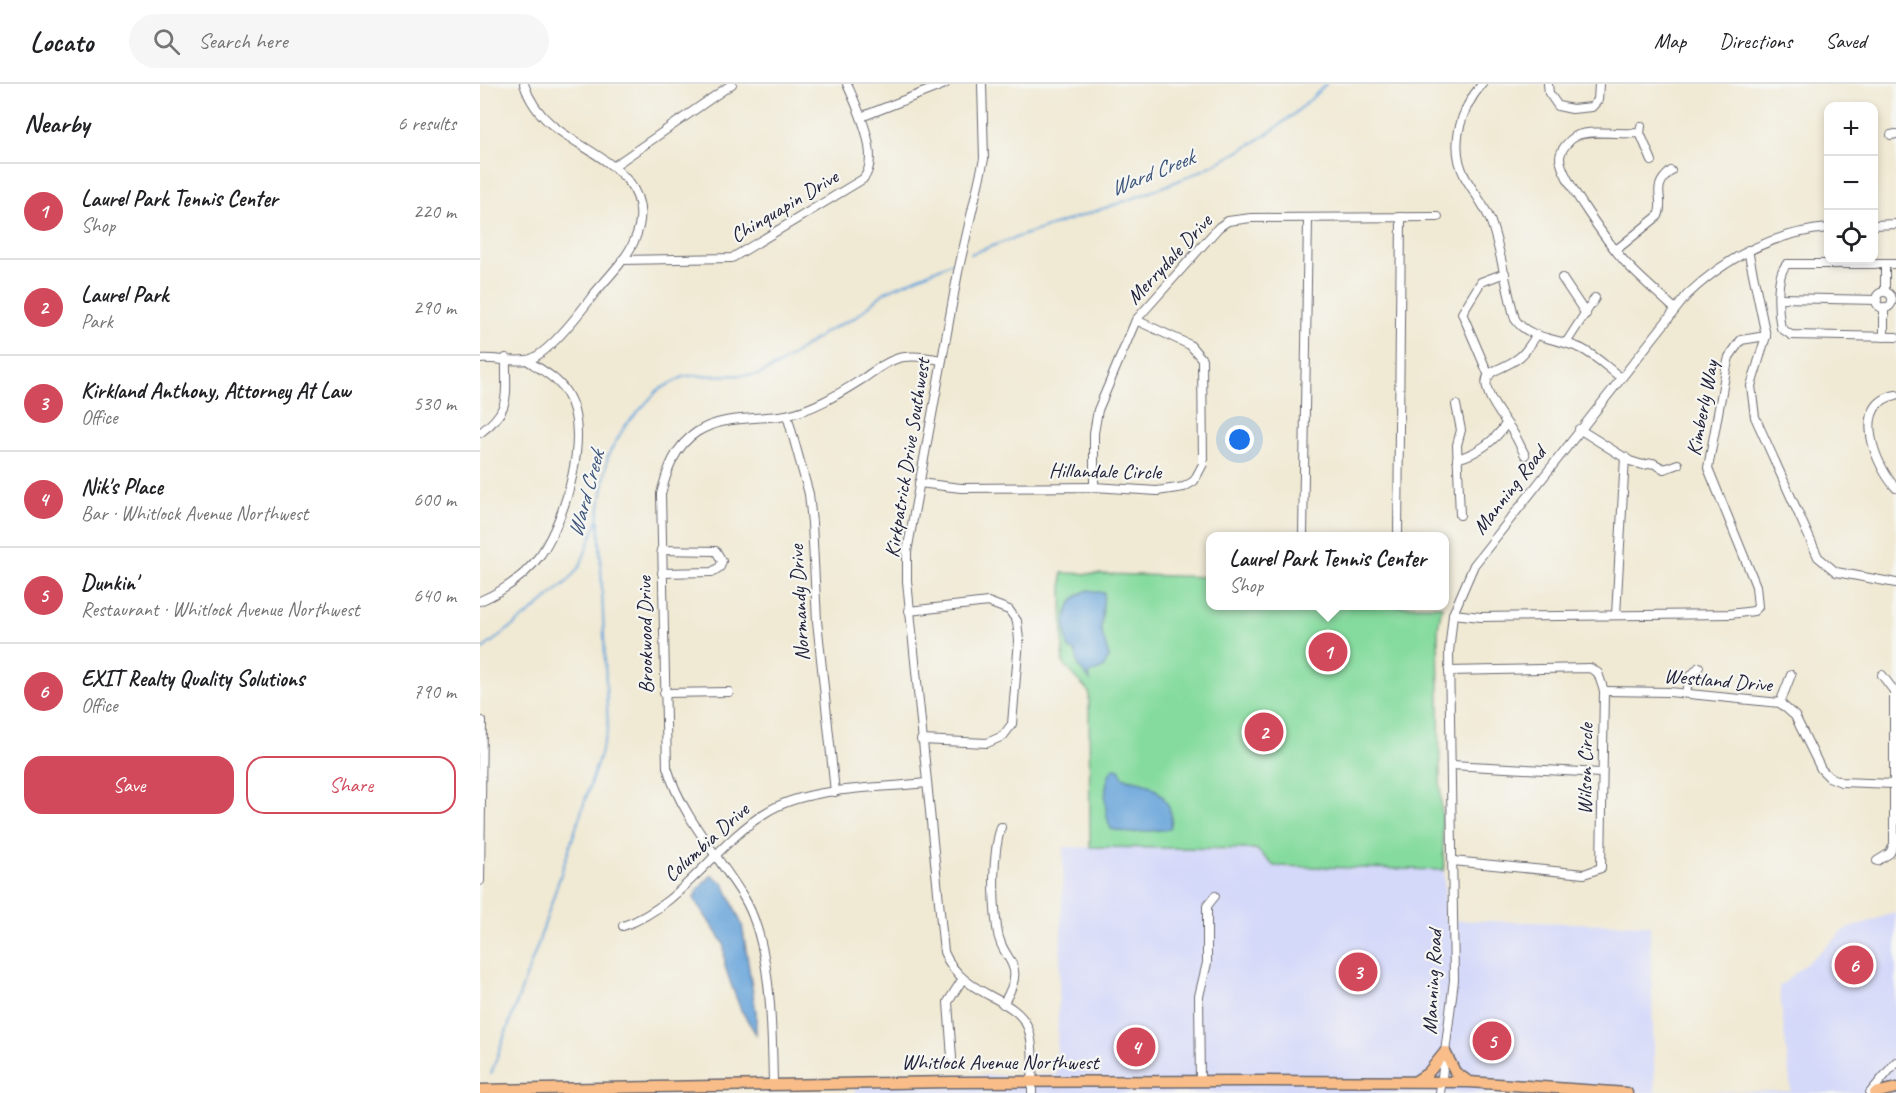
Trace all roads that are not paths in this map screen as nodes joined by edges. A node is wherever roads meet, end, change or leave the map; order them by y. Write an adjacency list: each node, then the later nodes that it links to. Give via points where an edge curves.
1 (524, 84): 11 (street, via 545,119)
2 (732, 84): 11 (street)
3 (848, 84): 9 (street, Chinquapin Drive)
4 (945, 84): 9 (street)
5 (982, 84): 42 (street, Kirkpatrick Drive Southwest, via 984,159)
6 (1482, 84): 24 (street, via 1465,108 1457,149 1464,174 1492,222)
7 (1548, 84): 8 (street, via 1553,100 1563,108 1592,107 1598,100)
8 (1599, 84)
9 (861, 117): 21 (street, Chinquapin Drive, via 869,158 865,177 775,233 725,259)
10 (1652, 161): 19 (street, via 1640,130 1619,135 1577,135 1560,155 1561,165 1583,205)
11 (614, 166): 21 (street, via 630,183 639,211 635,238)
12 (1671, 171): 19 (street, via 1659,184 1658,216)
13 (1401, 217): 14 (street, Merrydale Drive); 15 (street, Merrydale Drive); 61 (street)
14 (1438, 217)
15 (1308, 219): 34 (street, Merrydale Drive, via 1228,221); 60 (street)
16 (1896, 224): 17 (street)
17 (1878, 225)
18 (1824, 229): 20 (street, Manning Road, via 1777,238)
19 (1616, 250): 31 (street)
20 (1748, 250): 31 (street, Manning Road, via 1707,276); 36 (street)
21 (622, 260): 43 (street, via 562,333)
22 (1885, 264): 23 (street); 26 (street); 28 (street, via 1789,263 1781,273)
23 (1896, 264)
24 (1505, 273): 35 (street, via 1515,319); 44 (street, via 1481,282 1463,308 1464,321)
25 (1562, 278): 33 (street)
26 (1885, 292): 29 (street); 30 (street)
27 (1595, 298): 33 (street)
28 (1780, 298): 29 (street); 37 (street, via 1780,326 1789,334)
29 (1877, 300): 32 (street)
30 (1894, 300): 32 (street)
31 (1674, 308): 45 (street, Manning Road)
32 (1884, 308): 37 (street)
33 (1586, 315): 39 (street)
34 (1136, 320): 57 (street, Merrydale Drive, via 1098,410); 57 (street, Hillandale Circle, via 1190,345 1202,359 1203,464 1194,481 1179,489)
35 (1537, 334): 39 (street); 44 (street, via 1526,351)
36 (1766, 336): 64 (street, Kimberly Way, via 1751,386 1755,417 1818,557 1836,572); 68 (street, Kimberly Way, via 1741,340 1729,357 1708,468 1756,586 1758,607 1730,614)
37 (1884, 337): 38 (street)
38 (1896, 337)
39 (1566, 343): 45 (street, via 1588,353)
40 (506, 358): 41 (street); 43 (street); 51 (street, via 505,408)
41 (480, 359)
42 (941, 360): 48 (street, Brookwood Drive, via 897,358 838,394); 56 (street, Kirkpatrick Drive Southwest)
43 (528, 361): 65 (street, via 559,383 572,402 578,435 574,462 560,518 540,556 507,586)
44 (1489, 376): 49 (street, via 1489,396)
45 (1620, 377): 50 (street, Manning Road)
46 (1896, 396): 58 (street, via 1880,403 1869,426 1877,456)
47 (1456, 405): 54 (street, via 1461,430)
48 (788, 415): 62 (street, Brookwood Drive, via 723,421 687,439 668,470 661,494); 84 (street, Normandy Drive, via 812,523 817,621)
49 (1506, 424): 52 (street); 54 (street, via 1479,451)
50 (1580, 429): 53 (street); 67 (street, Manning Road, via 1474,565)
51 (480, 433)
52 (1525, 455)
53 (1625, 457): 55 (street, via 1664,469); 68 (street)
54 (1457, 459): 59 (street)
55 (1678, 464)
56 (919, 483): 57 (street, Hillandale Circle, via 961,488); 66 (street, Kirkpatrick Drive Southwest, via 907,552)
57 (1094, 487)
58 (1896, 488)
59 (1460, 515)
60 (1303, 532)
61 (1398, 532)
62 (661, 550): 63 (street, Brookwood Drive); 63 (street, via 716,551 722,561 712,572)
63 (662, 573): 75 (street, Brookwood Drive)
64 (1896, 583)
65 (480, 601)
66 (909, 611): 79 (street, Kirkpatrick Drive Southwest); 79 (street, via 988,602 1009,610 1019,629 1015,704 1008,731 987,743)
67 (1452, 614): 68 (street); 70 (street, Manning Road)
68 (1616, 615)
69 (1699, 667): 76 (street, via 1689,678)
70 (1449, 671): 74 (street, via 1590,668 1598,673); 80 (street, Manning Road)
71 (1791, 675): 77 (street)
72 (1882, 675): 83 (street, via 1894,691)
73 (729, 692): 75 (street)
74 (1604, 692): 76 (street, Westland Drive); 81 (street, Wilson Circle)
75 (664, 693): 87 (street, Brookwood Drive, via 667,767 676,796)
76 (1686, 693): 77 (street, Westland Drive)
77 (1780, 703): 83 (street, Westland Drive, via 1795,717 1821,769 1829,777 1841,782)
78 (482, 721): 85 (street)
79 (921, 740): 82 (street, Kirkpatrick Drive Southwest)
80 (1451, 765): 81 (street); 88 (street, Manning Road)
81 (1602, 773): 88 (street, Wilson Circle, via 1601,868 1584,874)
82 (926, 783): 84 (street, Columbia Drive); 93 (street, Kirkpatrick Drive Southwest, via 942,942 947,960)
83 (1894, 784): 89 (street, via 1894,844 1890,853)
84 (835, 792): 87 (street, Columbia Drive, via 791,801 766,812)
85 (481, 824): 90 (street)
86 (1001, 827): 94 (street, via 996,849 997,928 1016,975)
87 (717, 855): 92 (street, Columbia Drive, via 660,907); 102 (street, Brookwood Drive, via 744,897 764,956)
88 (1453, 861): 95 (street, Manning Road, via 1454,987)
89 (1877, 861)
90 (480, 881)
91 (1215, 896): 99 (street, via 1207,906 1207,963 1199,996)
92 (623, 926)
93 (962, 980): 94 (street, Kirkpatrick Drive Southwest); 96 (street, via 948,1002)
94 (1004, 1004): 98 (street, Kirkpatrick Drive Southwest, via 1020,1016 1028,1029)
95 (1445, 1052): 100 (highway); 101 (highway, via 1455,1072); 103 (street, Manning Road)
96 (952, 1058)
97 (1896, 1062): 108 (street)
98 (1032, 1081): 99 (highway, Whitlock Avenue Northwest); 102 (highway, Whitlock Avenue Northwest); 106 (street, Kirkpatrick Drive Southwest)
99 (1200, 1081): 100 (highway, Whitlock Avenue Northwest)
100 (1416, 1082): 103 (highway, Whitlock Avenue Northwest)
101 (1469, 1082): 103 (highway, Whitlock Avenue Northwest); 107 (highway, Whitlock Avenue Northwest)
102 (773, 1085): 105 (highway, Whitlock Avenue Northwest)
103 (1440, 1087)
104 (1896, 1088): 108 (highway)
105 (480, 1090)
106 (1032, 1093)
107 (1627, 1093)
108 (1872, 1093)

